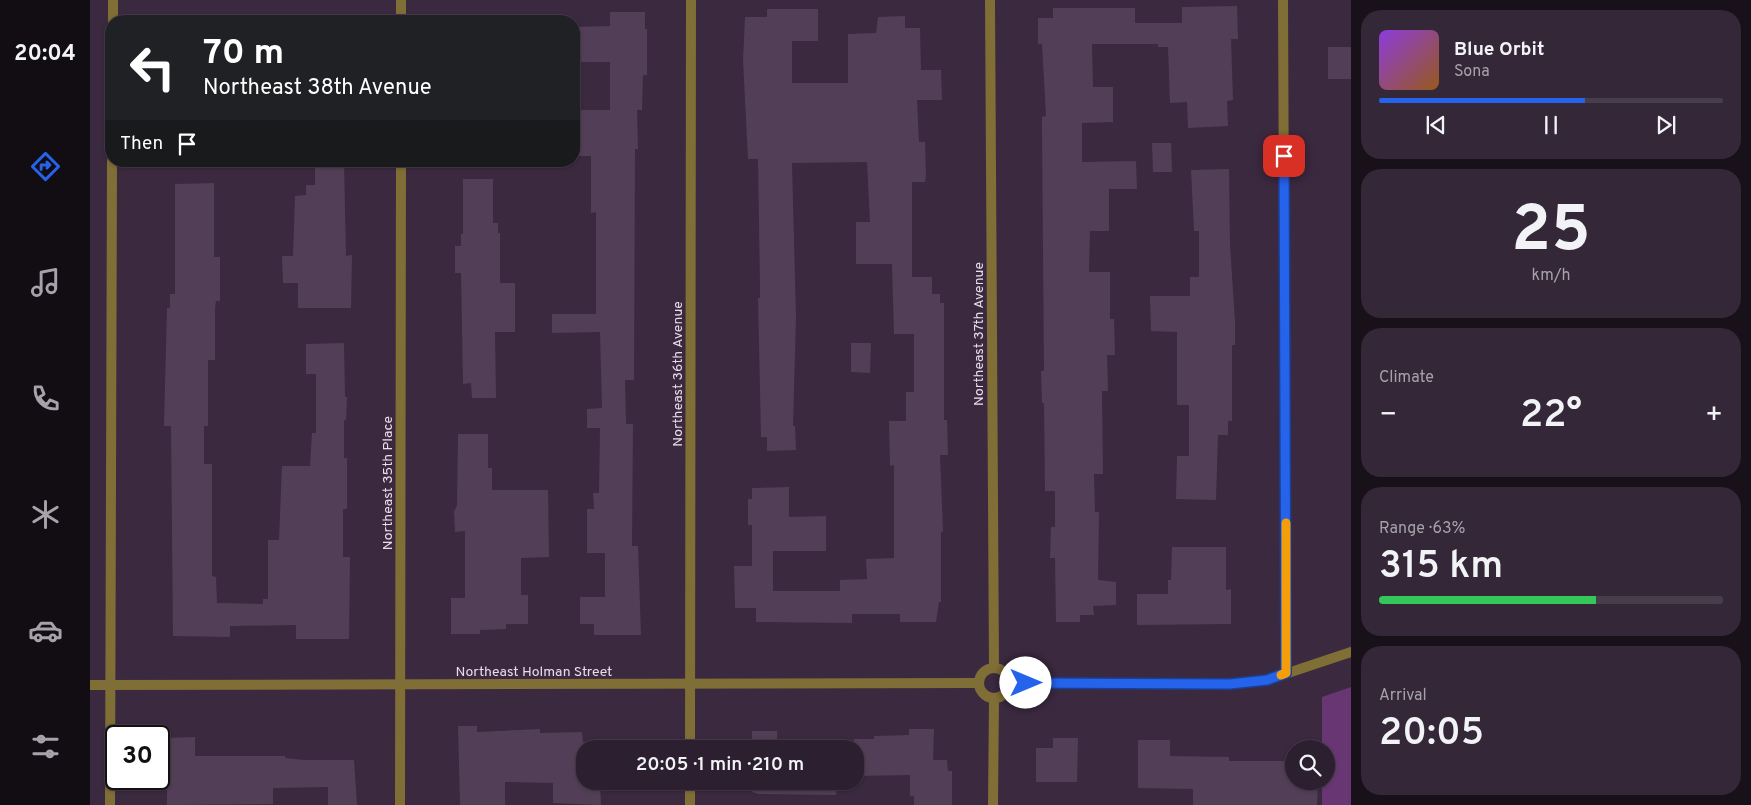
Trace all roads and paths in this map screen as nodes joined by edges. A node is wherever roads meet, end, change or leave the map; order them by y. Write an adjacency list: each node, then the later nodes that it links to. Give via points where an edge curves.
1 (113, 0): 6 (street)
2 (401, 0): 7 (street)
3 (691, 0): 15 (street, Northeast 36th Avenue)
4 (990, 0): 11 (street, Northeast 37th Avenue)
5 (1283, 0): 12 (street)
6 (113, 15)
7 (401, 15)
8 (112, 167): 18 (street)
9 (401, 167): 16 (street, Northeast 35th Place)
10 (1351, 652): 12 (street)
11 (994, 668): 13 (street, via 983,672); 14 (street, via 1004,672)
12 (1286, 673): 14 (street, via 1267,680 1230,684)
13 (978, 683): 15 (street, Northeast Holman Street); 19 (street, via 983,694)
14 (1009, 683): 19 (street, via 1004,694)
15 (690, 684): 16 (street, Northeast Holman Street); 20 (street, Northeast 36th Avenue)
16 (400, 685): 18 (street, Northeast Holman Street); 23 (street, Northeast 35th Place)
17 (90, 686): 18 (street, Northeast Holman Street)
18 (110, 686): 22 (street)
19 (994, 698): 25 (street)
20 (690, 740)
21 (690, 790): 24 (street)
22 (110, 805)
23 (400, 805)
24 (690, 805)
25 (993, 805)

